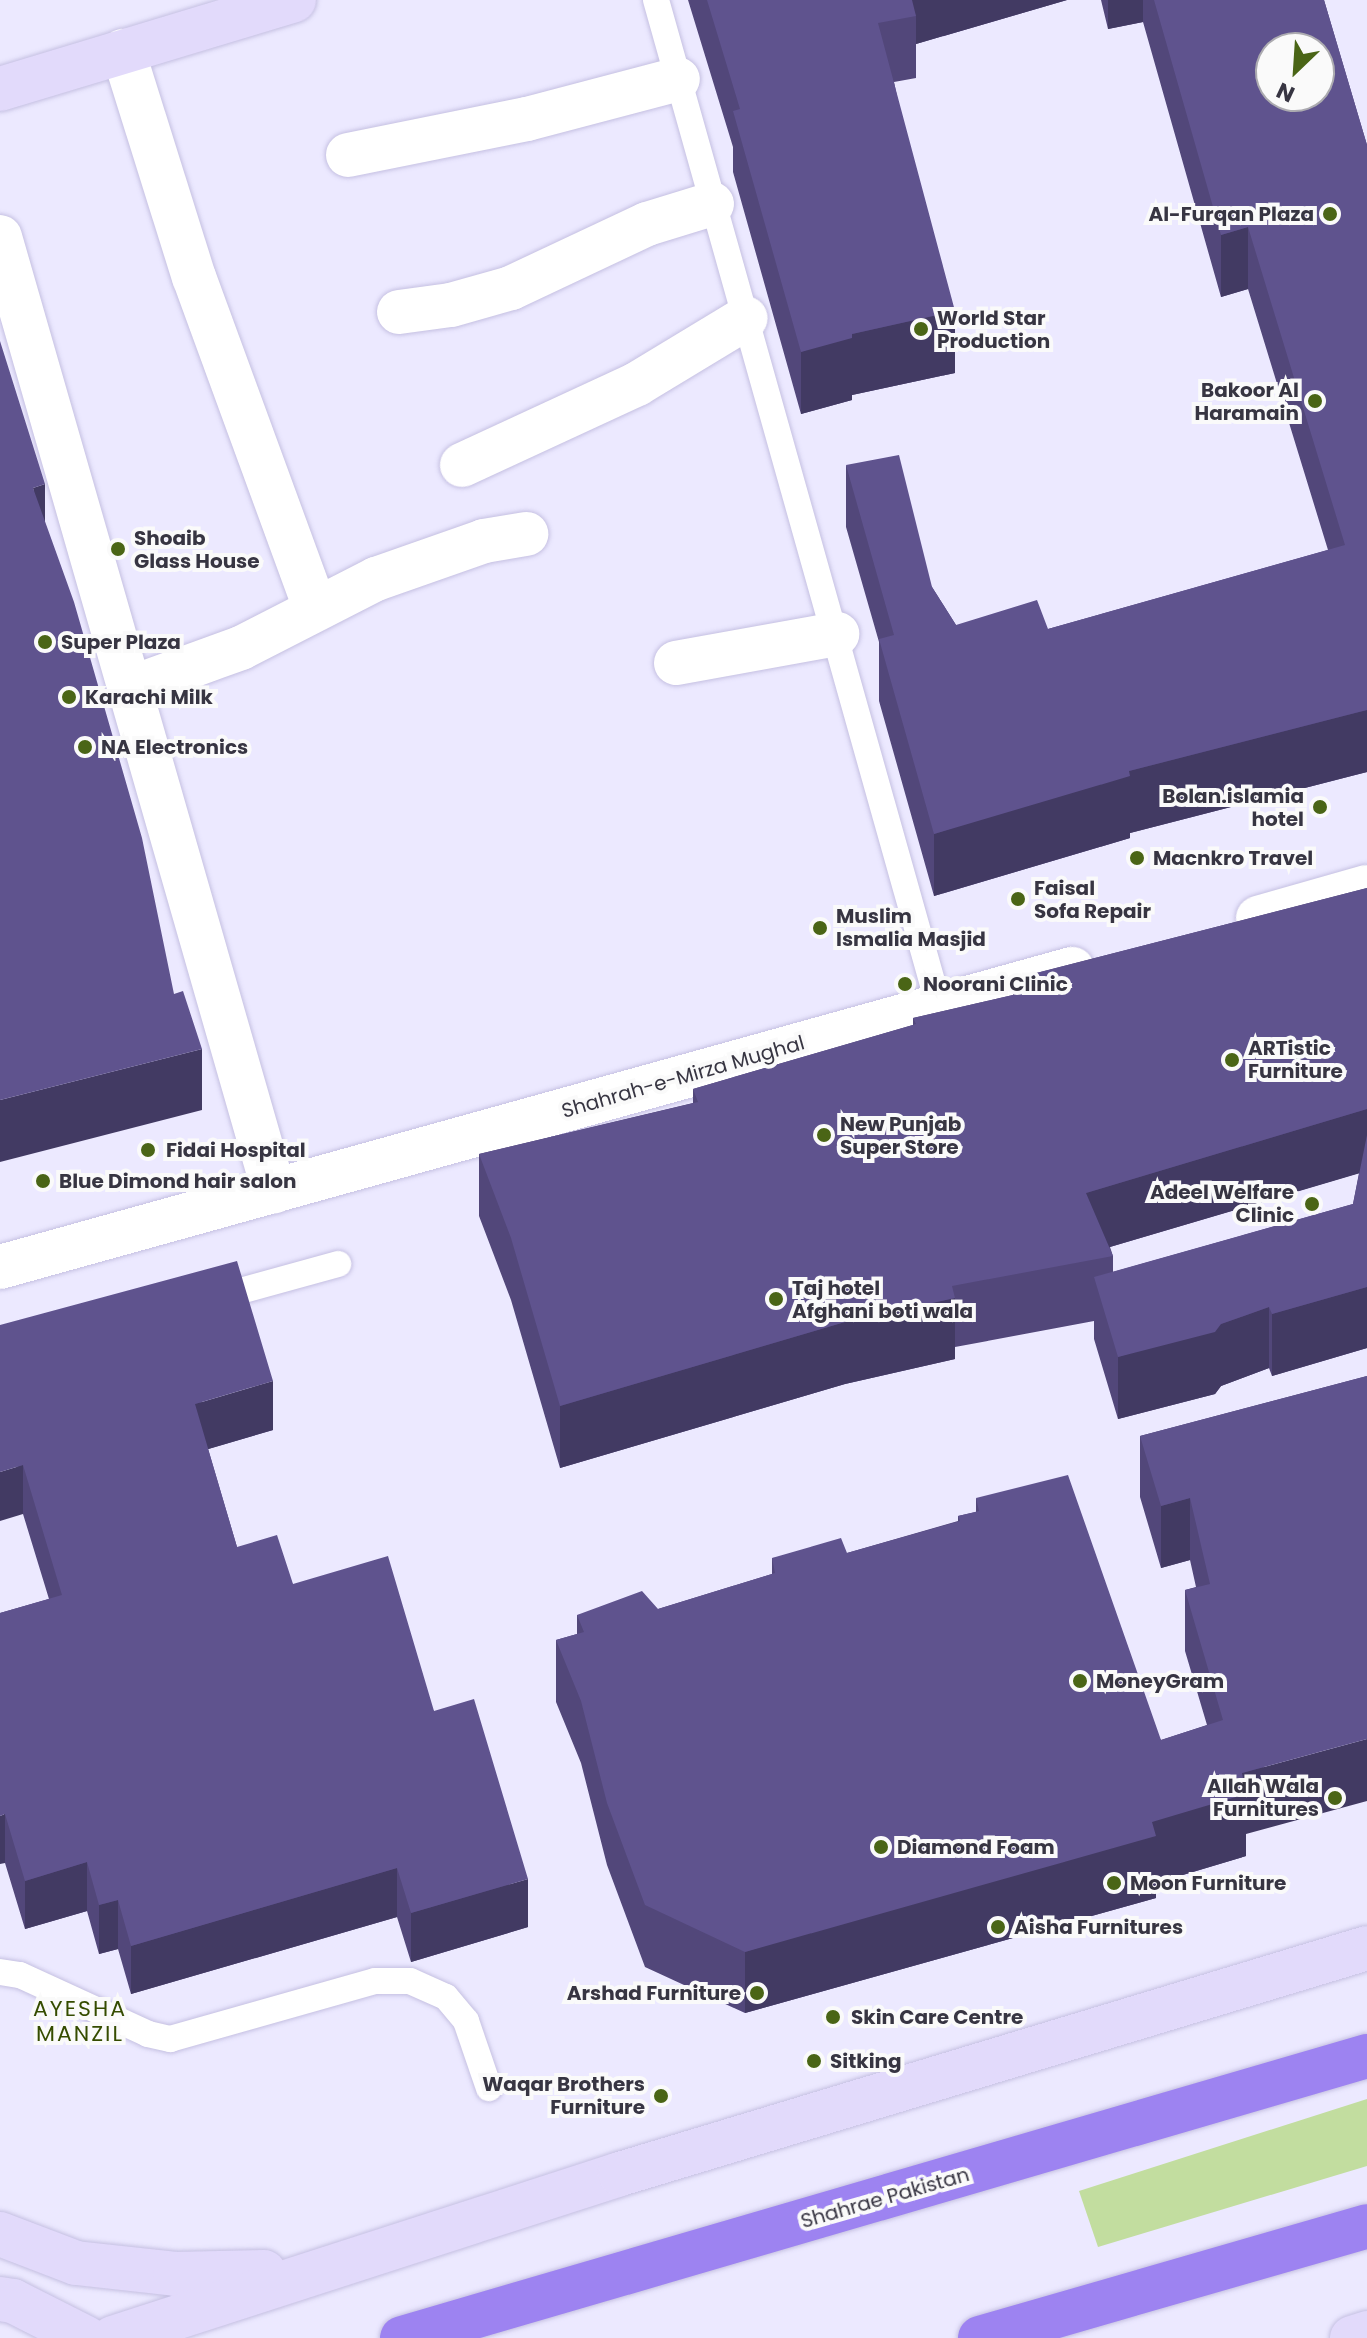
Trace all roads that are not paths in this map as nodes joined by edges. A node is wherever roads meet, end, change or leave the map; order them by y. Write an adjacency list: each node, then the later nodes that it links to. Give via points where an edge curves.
1 (294, 0): 3 (main road)
2 (656, 0): 4 (lane)
3 (123, 51): 5 (main road); 13 (street, via 194,277)
4 (678, 79): 6 (street, via 527,119); 7 (lane)
5 (0, 89)
6 (348, 155)
7 (712, 204): 9 (street, via 647,224 511,288 451,305); 10 (lane)
8 (0, 237): 16 (street)
9 (399, 312)
10 (746, 318): 11 (street, via 637,384); 14 (lane)
11 (462, 465)
12 (526, 534): 13 (street, via 484,541)
13 (315, 607): 16 (street, via 241,648)
14 (837, 634): 15 (street); 20 (lane)
15 (676, 663)
16 (131, 688): 21 (street)
17 (1367, 887): 18 (street)
18 (1214, 930)
19 (1107, 959): 20 (street, Shahrah-e-Mirza Mughal)
20 (939, 1006): 21 (street, Shahrah-e-Mirza Mughal)
21 (274, 1191): 23 (street, Shahrah-e-Mirza Mughal)
22 (338, 1264): 24 (lane)
23 (0, 1267)
24 (184, 1307)
25 (1367, 1948): 31 (main road)
26 (0, 1972): 28 (lane, via 20,1975 148,2034 170,2039 375,1981 410,1981 446,1997 466,2021)
27 (1367, 2056): 36 (highway, Shahrae Pakistan)
28 (489, 2088)
29 (1367, 2226): 37 (highway)
30 (0, 2234): 31 (main road, via 76,2263 175,2274)
31 (313, 2272): 35 (main road)
32 (0, 2299): 34 (main road)
33 (1367, 2333): 38 (main road)
34 (86, 2338)
35 (113, 2338)
36 (402, 2338)
37 (980, 2338)
38 (1352, 2338)

